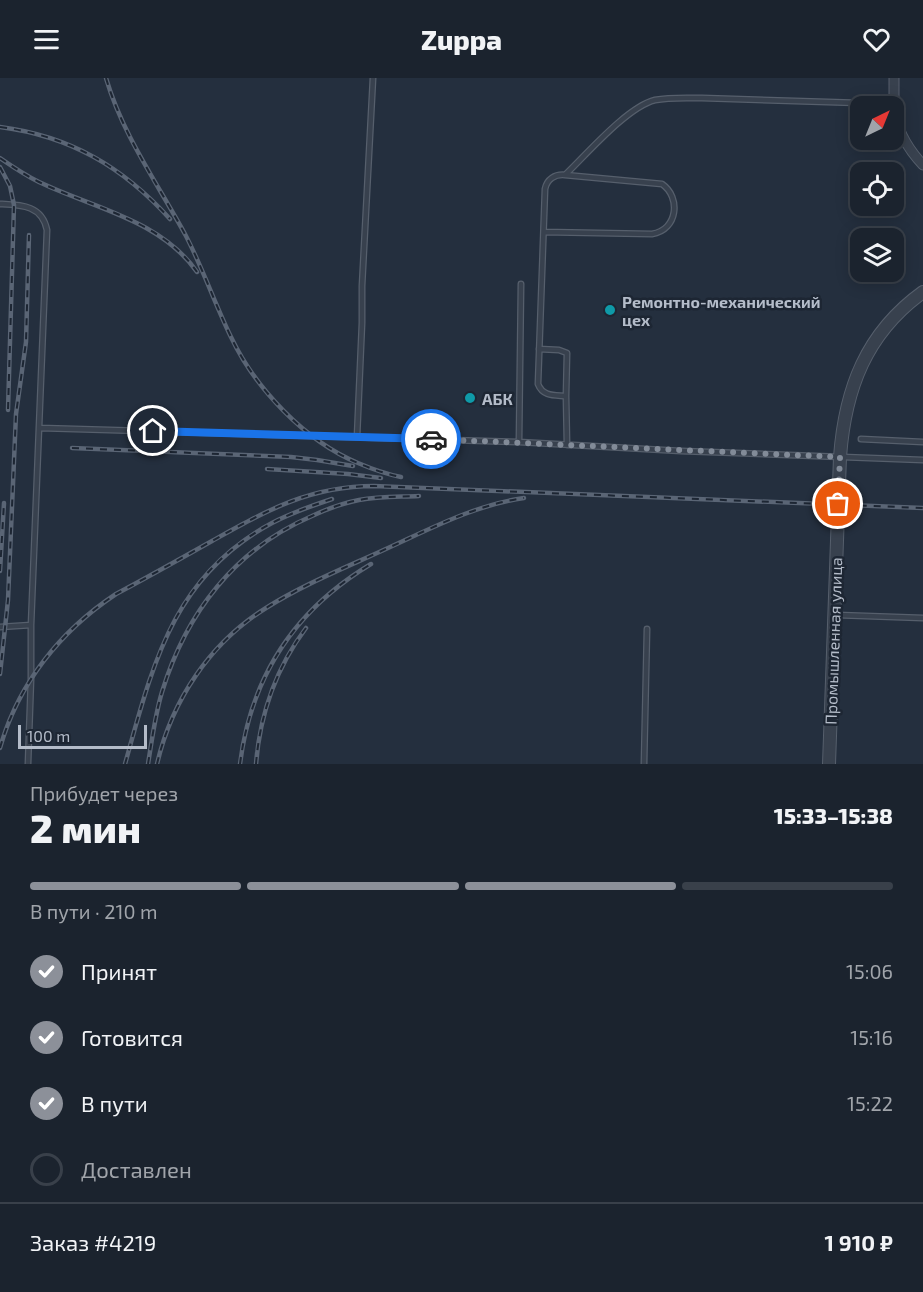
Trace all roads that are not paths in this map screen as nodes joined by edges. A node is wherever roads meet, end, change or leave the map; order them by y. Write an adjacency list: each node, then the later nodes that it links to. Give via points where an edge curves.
1 (373, 78): 15 (lane)
2 (894, 78): 3 (street)
3 (894, 96)
4 (850, 104): 7 (lane, via 702,98 654,101 628,114)
5 (904, 140): 6 (street)
6 (923, 165)
7 (565, 175): 9 (lane, via 554,176 546,186); 9 (lane, via 662,184 673,196 672,221 657,234)
8 (0, 204): 14 (lane, via 32,209 42,216 46,226)
9 (544, 232): 12 (lane)
10 (521, 284): 17 (lane)
11 (923, 292): 20 (street, Промышленная улица, via 888,325 859,369 846,411)
12 (539, 349): 13 (lane, via 540,389); 13 (lane, via 567,353)
13 (566, 396): 19 (lane)
14 (40, 428): 15 (lane); 24 (lane)
15 (357, 437): 17 (lane)
16 (861, 439): 18 (lane)
17 (519, 442): 19 (lane)
18 (923, 442)
19 (567, 445): 20 (lane)
20 (840, 457): 21 (lane); 22 (street, Промышленная улица)
21 (923, 460)
22 (834, 615): 23 (lane); 29 (street, Промышленная улица)
23 (923, 618)
24 (31, 625): 25 (lane); 27 (lane)
25 (0, 627)
26 (647, 629): 28 (lane)
27 (28, 764)
28 (644, 764)
29 (829, 764)

